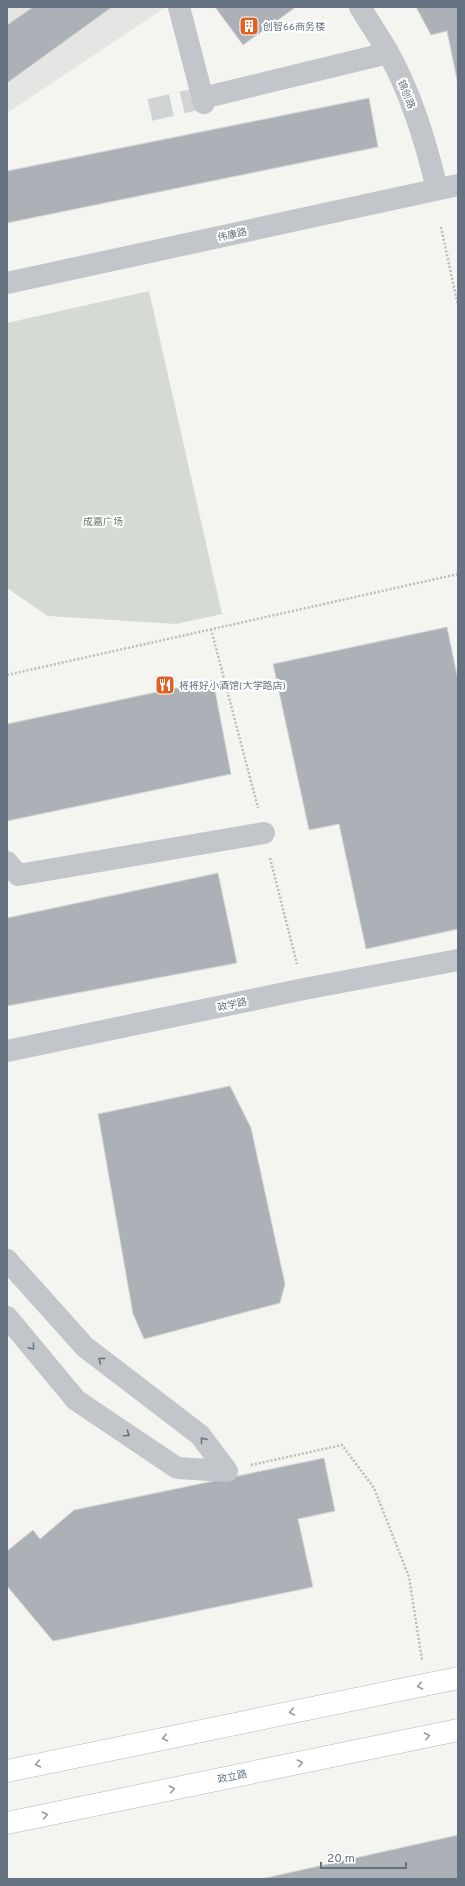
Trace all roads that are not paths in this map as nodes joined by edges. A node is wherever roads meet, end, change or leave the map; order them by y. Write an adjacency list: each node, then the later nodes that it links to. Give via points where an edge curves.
1 (179, 7): 3 (street, via 209,99)
2 (360, 7): 3 (street, 锦创路)
3 (388, 53): 5 (street, 锦创路, via 407,91 428,152)
4 (458, 185): 5 (street, 伟康路)
5 (437, 189): 6 (street, 伟康路)
6 (7, 283)
7 (264, 833): 8 (street, via 18,874)
8 (7, 862)
9 (458, 960): 10 (street, 政学路, via 304,989)
10 (7, 1051)
11 (7, 1260): 12 (street, one-way to 11, via 76,1400 177,1468 227,1471 200,1435 85,1347)
12 (7, 1317)
13 (458, 1678): 15 (main road, one-way to 15)
14 (458, 1730): 16 (main road, 政立路, one-way to 14)
15 (7, 1771)
16 (7, 1823)

